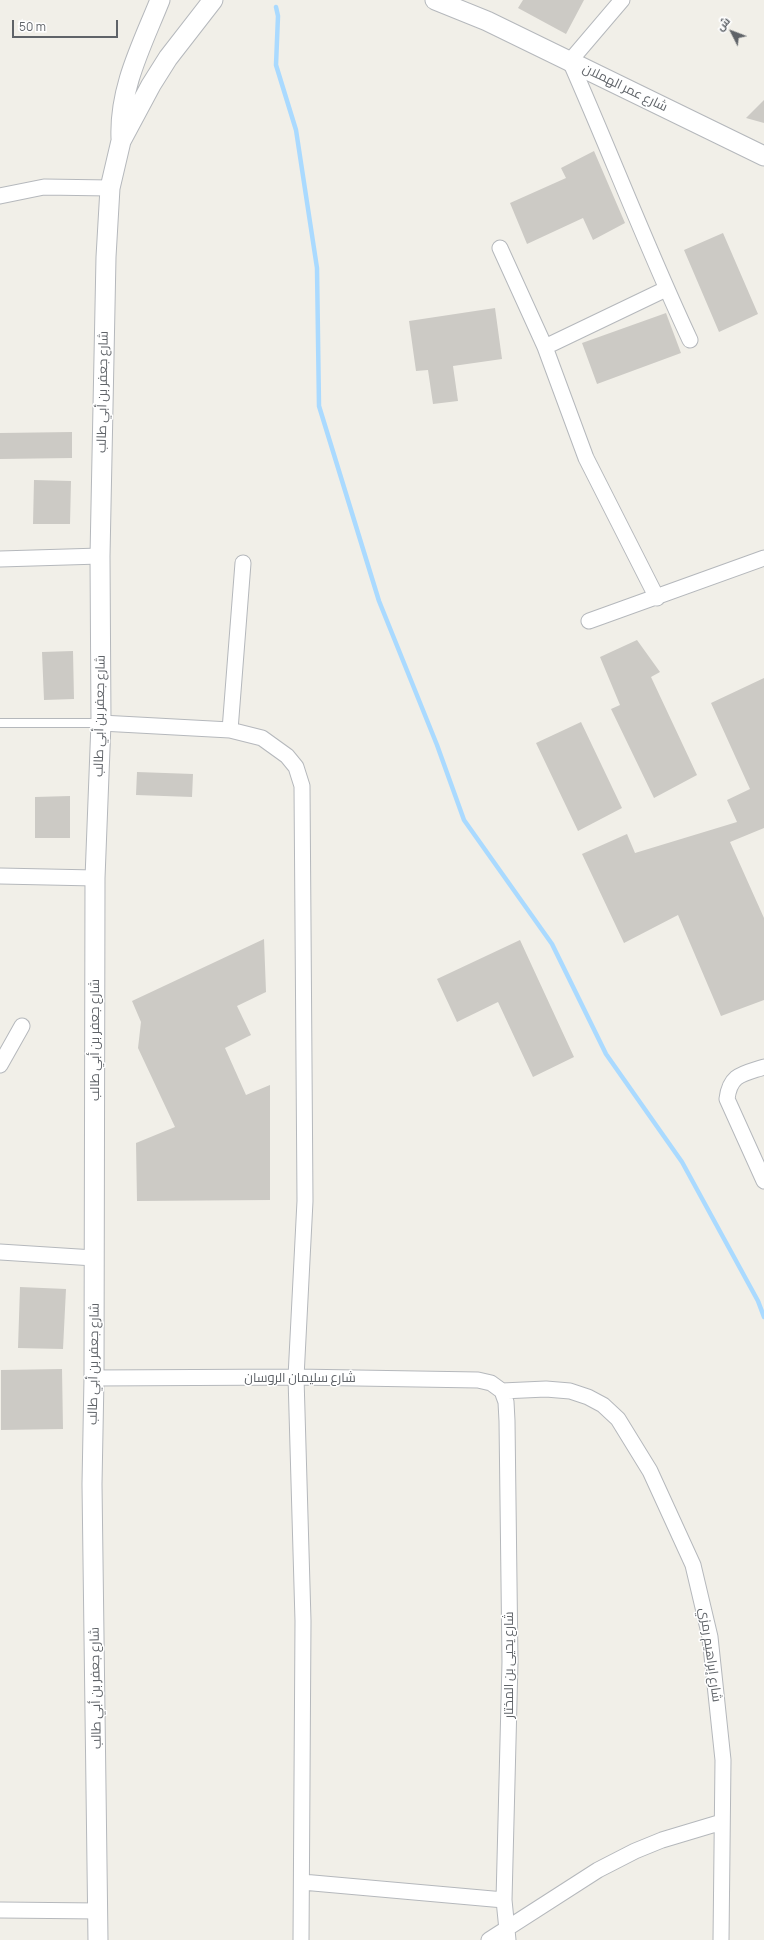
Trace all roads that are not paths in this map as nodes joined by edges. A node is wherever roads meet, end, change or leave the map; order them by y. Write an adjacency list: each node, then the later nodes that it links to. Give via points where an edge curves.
1 (160, 0): 8 (street, شارع جعفر بن أبي طالب, via 135,60 124,96 120,118)
2 (213, 0): 8 (street, شارع جعفر بن أبي طالب, via 168,58)
3 (435, 0): 6 (street, شارع عمر الهملان)
4 (459, 0): 6 (street, شارع عمر الهملان)
5 (622, 0): 7 (street)
6 (487, 21): 7 (street, شارع عمر الهملان)
7 (570, 61): 9 (street, شارع عمر الهملان); 13 (street, via 618,169)
8 (121, 141): 10 (street, شارع جعفر بن أبي طالب)
9 (764, 156)
10 (110, 188): 11 (street, via 44,188); 16 (street, شارع جعفر بن أبي طالب, via 106,258)
11 (0, 196)
12 (500, 248): 15 (street)
13 (666, 289): 14 (street); 15 (street)
14 (690, 340)
15 (545, 347): 20 (street, via 586,458)
16 (100, 556): 18 (street); 22 (street, شارع جعفر بن أبي طالب)
17 (764, 558): 20 (street)
18 (0, 559)
19 (243, 563): 24 (street)
20 (657, 598): 21 (street)
21 (589, 621)
22 (101, 723): 23 (lane); 24 (street); 26 (street, شارع جعفر بن أبي طالب)
23 (0, 724)
24 (230, 730): 33 (street, via 262,738 276,746 296,767 302,786 305,1201)
25 (0, 876): 26 (street)
26 (96, 878): 32 (street, شارع جعفر بن أبي طالب)
27 (22, 1026): 28 (street)
28 (0, 1066)
29 (764, 1067): 30 (street, via 738,1075 728,1089 728,1099)
30 (764, 1180)
31 (0, 1252): 32 (street)
32 (94, 1258): 34 (street, شارع جعفر بن أبي طالب)
33 (296, 1377): 34 (street, شارع سليمان الروسان); 35 (street, شارع سليمان الروسان, via 478,1380 491,1383); 37 (street, via 303,1621)
34 (94, 1378): 40 (street, شارع جعفر بن أبي طالب, via 92,1484)
35 (502, 1391): 36 (street, شارع إبراهيم رمزي, via 570,1391 603,1405 618,1419 650,1471 694,1565 704,1606 710,1637 722,1760); 38 (street, شارع يحيى بن المختار, via 506,1402 507,1422 510,1654)
36 (722, 1822): 41 (street, via 662,1840 598,1870); 45 (street, شارع إبراهيم رمزي)
37 (302, 1882): 38 (street); 43 (street)
38 (504, 1900): 41 (street, شارع يحيى بن المختار)
39 (0, 1910): 40 (street)
40 (99, 1911): 42 (street, شارع جعفر بن أبي طالب)
41 (507, 1934): 44 (street)
42 (98, 1940)
43 (301, 1940)
44 (489, 1940)
45 (721, 1940)

